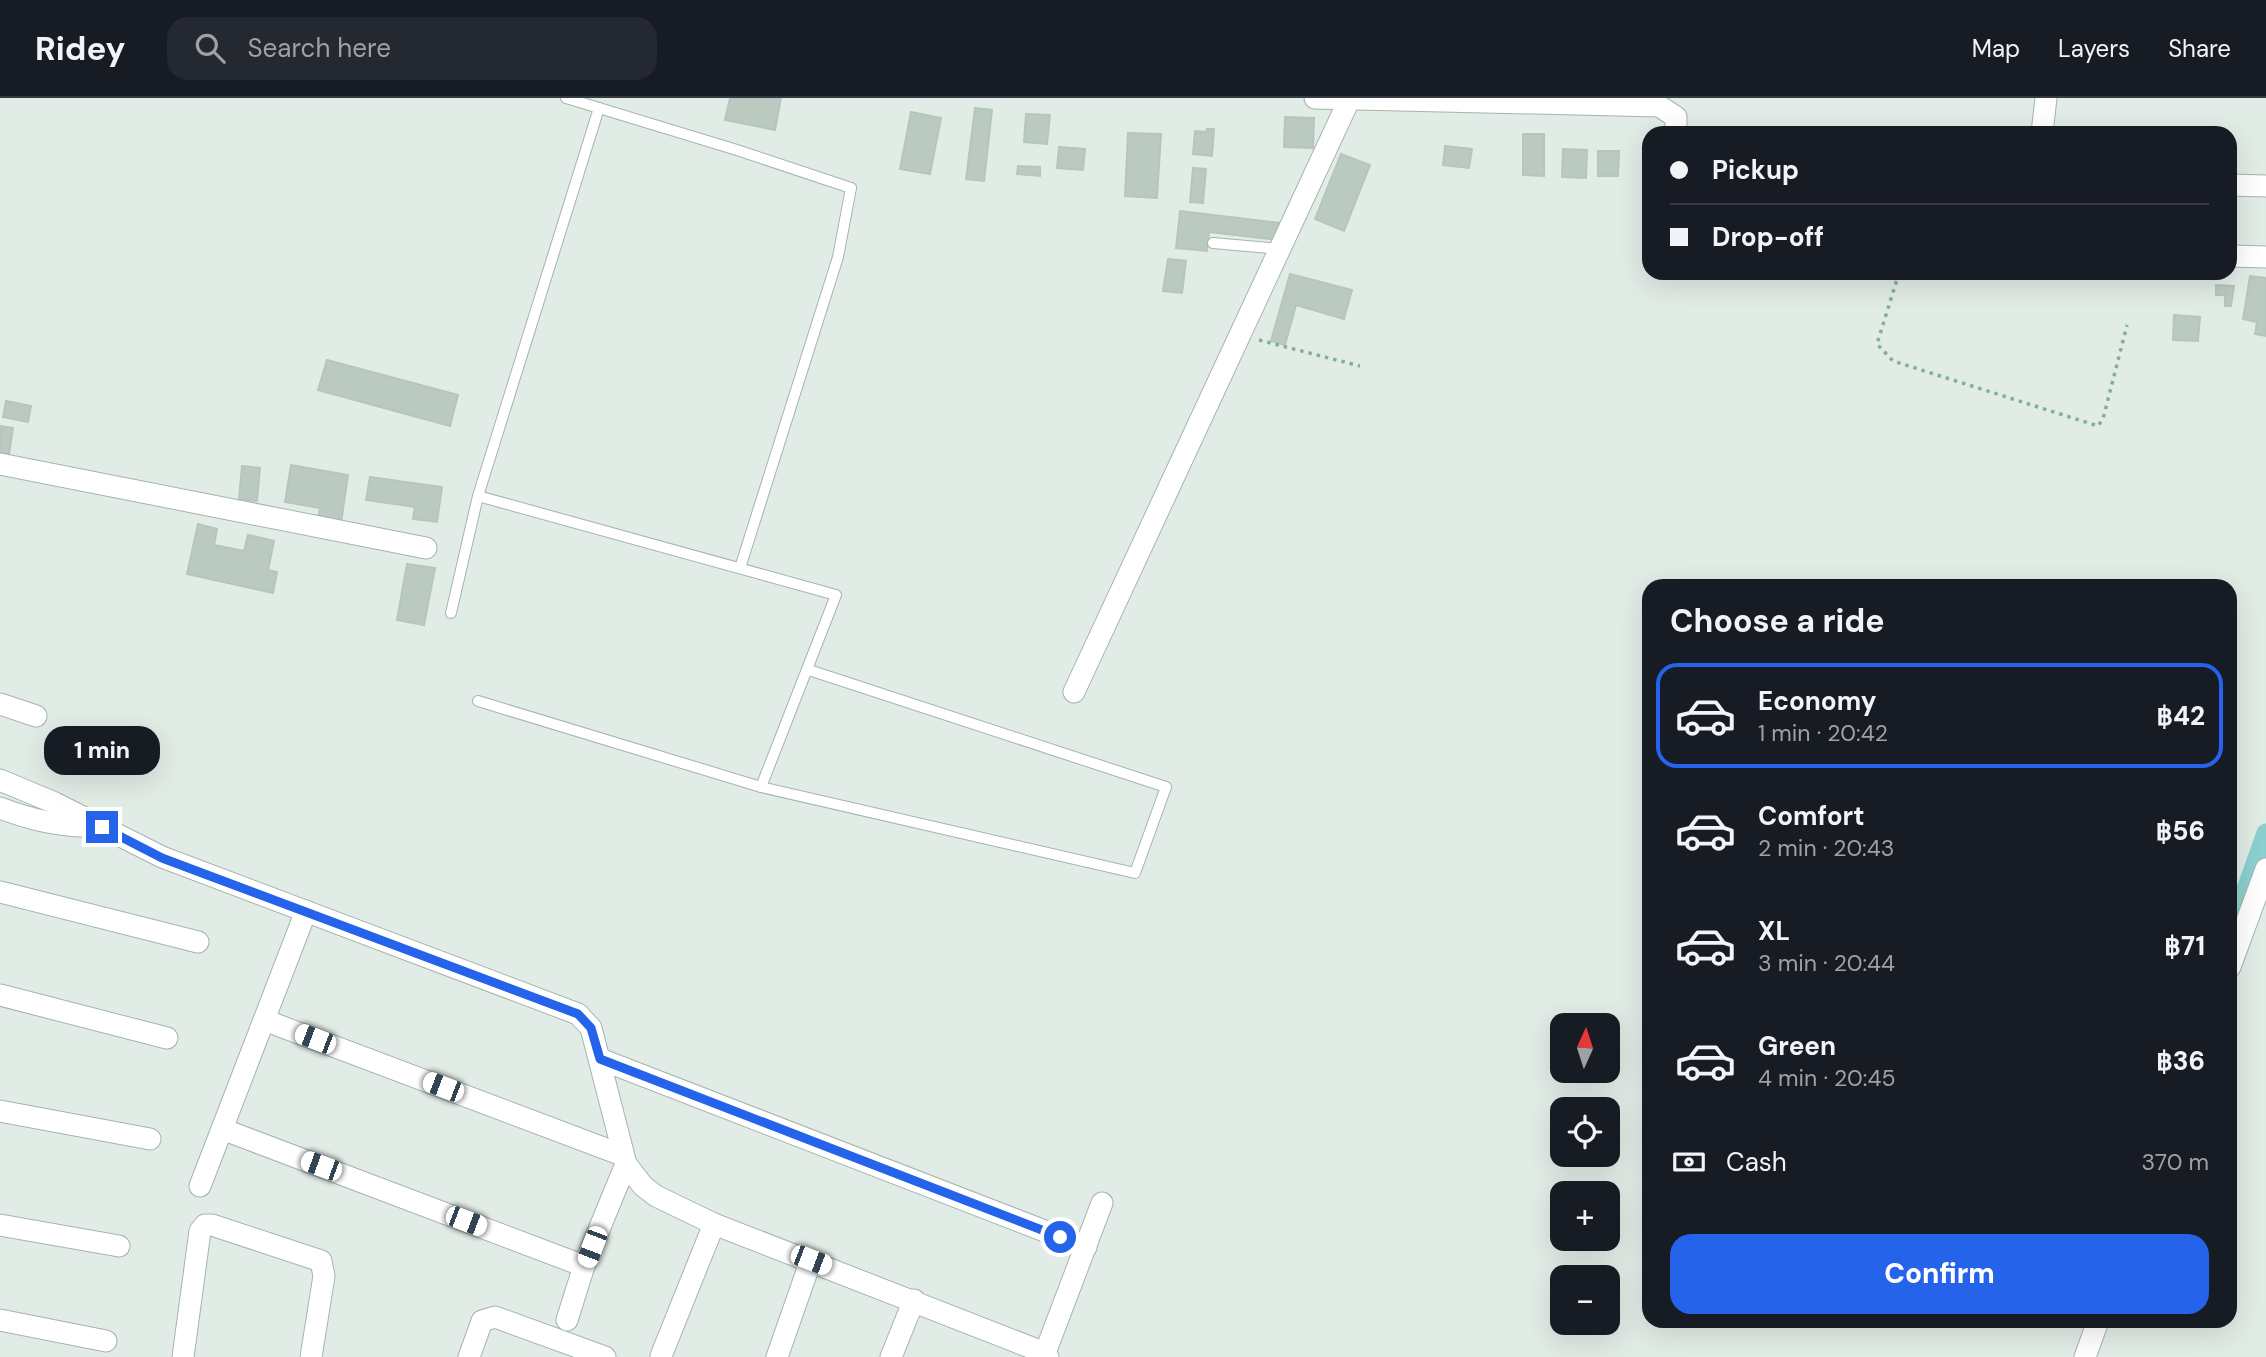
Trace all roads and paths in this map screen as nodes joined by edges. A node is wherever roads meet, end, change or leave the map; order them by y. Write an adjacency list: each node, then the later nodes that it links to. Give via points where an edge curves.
1 (566, 98): 5 (lane)
2 (1315, 98): 4 (street)
3 (2046, 98): 7 (street)
4 (1349, 100): 6 (street, via 1659,106 1676,117); 11 (street)
5 (599, 108): 19 (lane); 21 (lane, via 851,188 838,257)
6 (1676, 126)
7 (2043, 126)
8 (2237, 185): 9 (street)
9 (2266, 186)
10 (1213, 243): 11 (lane)
11 (1280, 249): 16 (street)
12 (2237, 256): 13 (street)
13 (2266, 257)
14 (1897, 280): 15 (path, via 1877,344 1893,361 2098,426)
15 (2127, 325)
16 (1240, 335): 17 (path); 24 (street)
17 (1360, 366)
18 (0, 464): 20 (street)
19 (478, 496): 21 (lane); 22 (lane)
20 (426, 548)
21 (740, 568): 23 (lane, via 836,595)
22 (450, 613)
23 (809, 670): 29 (lane); 29 (lane, via 1166,786 1135,873)
24 (1074, 692)
25 (478, 701): 29 (lane)
26 (0, 704): 27 (street)
27 (36, 716)
28 (0, 780): 31 (street)
29 (761, 787)
30 (0, 808): 31 (street, via 38,821)
31 (102, 827): 34 (street, via 162,858)
32 (2266, 869): 36 (street)
33 (0, 894): 35 (street)
34 (306, 911): 38 (street); 40 (street, via 578,1014 591,1028)
35 (198, 942)
36 (2237, 948)
37 (0, 995): 39 (street)
38 (264, 1020): 42 (street); 44 (street)
39 (167, 1038)
40 (600, 1059): 44 (street); 50 (street)
41 (0, 1111): 43 (street)
42 (222, 1129): 45 (street); 52 (street)
43 (150, 1139)
44 (624, 1159): 47 (street, via 656,1196); 52 (street)
45 (200, 1186)
46 (1102, 1203): 50 (street)
47 (714, 1224): 51 (street); 60 (street)
48 (0, 1225): 49 (street)
49 (119, 1246)
50 (1086, 1247): 59 (street)
51 (811, 1260): 53 (street); 65 (street)
52 (584, 1266): 55 (street)
53 (914, 1300): 58 (street); 66 (street)
54 (0, 1320): 57 (street)
55 (567, 1320)
56 (2095, 1328): 67 (street)
57 (106, 1341)
58 (1003, 1347): 59 (street)
59 (1046, 1355)
60 (661, 1356)
61 (183, 1357): 62 (street, via 200,1231 212,1224 321,1261 324,1276)
62 (311, 1357)
63 (469, 1357): 64 (street, via 482,1321 495,1317)
64 (605, 1357)
65 (777, 1357)
66 (891, 1357)
67 (2085, 1357)

